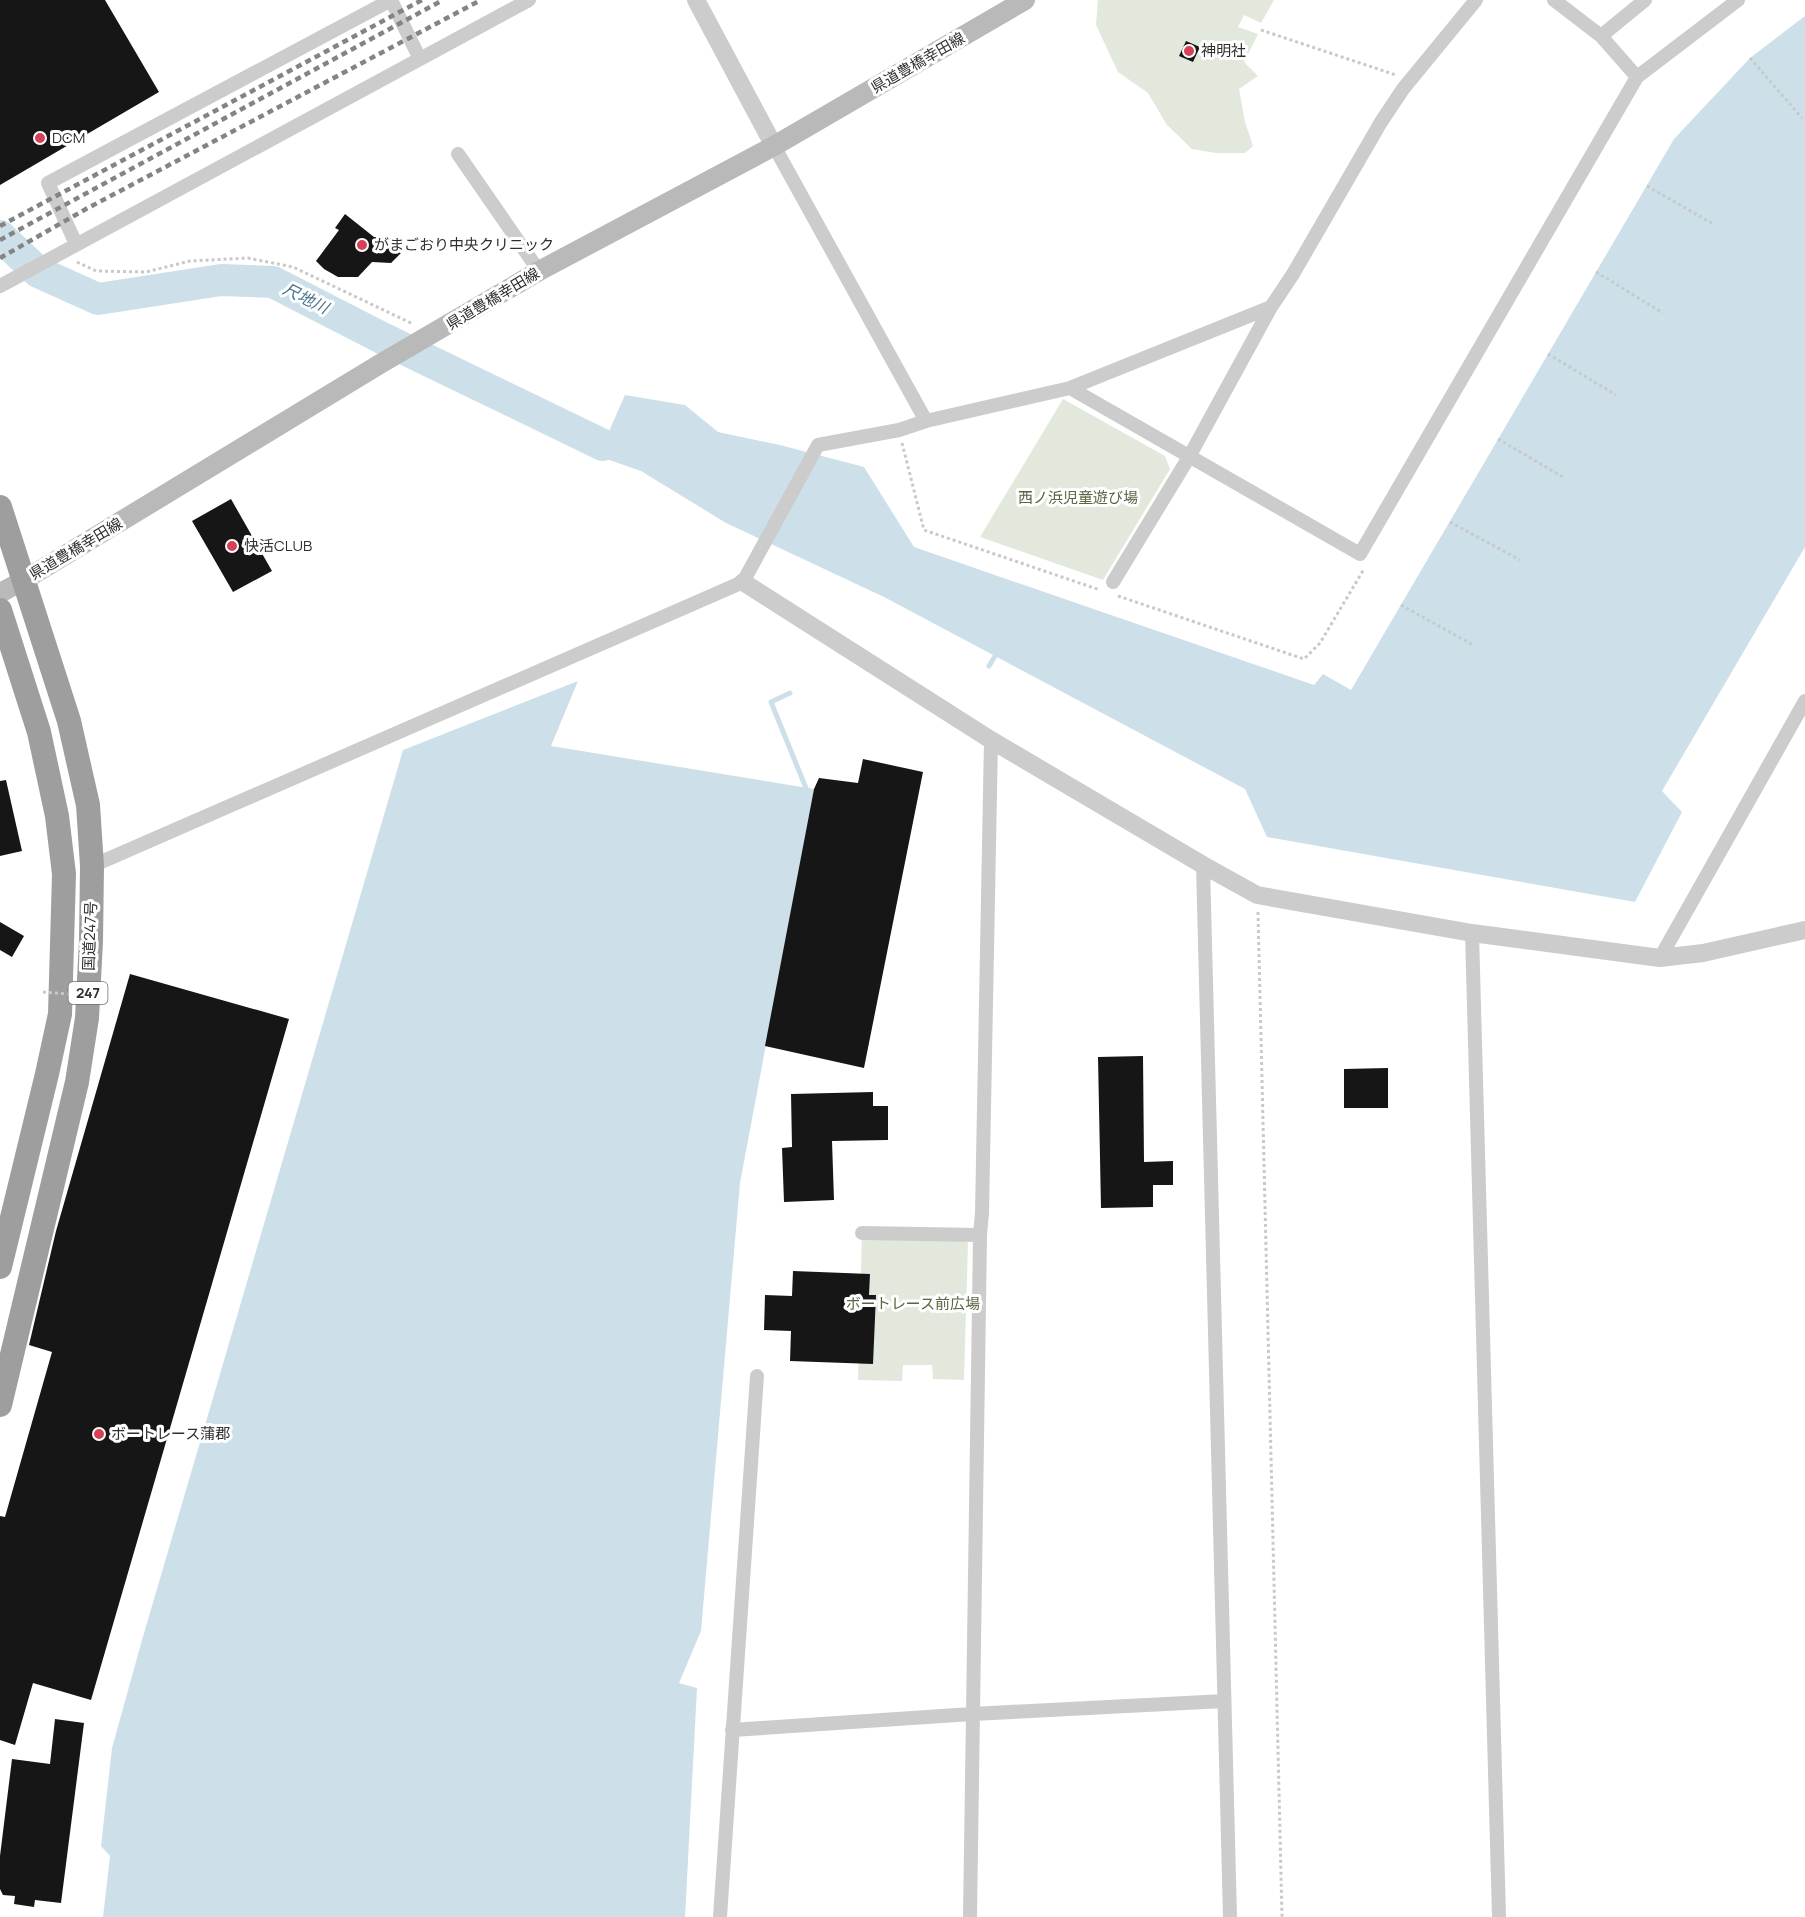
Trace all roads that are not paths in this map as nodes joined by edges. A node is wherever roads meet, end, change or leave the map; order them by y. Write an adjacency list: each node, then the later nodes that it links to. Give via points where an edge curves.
1 (391, 0): 10 (street); 14 (street, via 48,183)
2 (529, 0): 10 (street)
3 (696, 0): 12 (street)
4 (1025, 0): 12 (main road, 県道豊橋幸田線)
5 (1476, 0): 17 (street, via 1381,122)
6 (1554, 0): 9 (street)
7 (1645, 0): 9 (street)
8 (1738, 0): 11 (street)
9 (1600, 36): 11 (street)
10 (420, 59): 14 (street)
11 (1636, 77): 20 (street, via 1360,554)
12 (774, 146): 15 (main road, 県道豊橋幸田線); 19 (street)
13 (458, 154): 15 (street)
14 (66, 250): 16 (street)
15 (539, 271): 22 (main road, 県道豊橋幸田線)
16 (0, 286)
17 (1270, 307): 18 (street); 20 (street)
18 (1070, 388): 19 (street); 20 (street)
19 (926, 421): 23 (street, via 818,445)
20 (1190, 457): 24 (street)
21 (0, 507): 22 (highway, 国道247号 / 247)
22 (24, 580): 25 (main road, 県道豊橋幸田線); 30 (highway, 国道247号 / 247, via 69,721 88,805)
23 (743, 582): 28 (street); 30 (street)
24 (1110, 589)
25 (0, 593)
26 (0, 610): 36 (highway, 国道247号 / 247, via 39,732 57,816 64,874 60,1014)
27 (1805, 701): 33 (street)
28 (991, 740): 29 (street); 35 (street)
29 (1203, 865): 32 (street, via 1257,895); 39 (street)
30 (92, 866): 38 (highway, 国道247号 / 247, via 87,1018 77,1082)
31 (1805, 930): 33 (street, via 1703,953)
32 (1472, 933): 33 (street); 45 (street)
33 (1660, 958)
34 (862, 1233): 35 (street)
35 (980, 1235): 40 (street)
36 (0, 1267)
37 (757, 1376): 41 (street)
38 (0, 1405)
39 (1224, 1701): 40 (street); 44 (street)
40 (972, 1714): 41 (street); 43 (street)
41 (732, 1730): 42 (street)
42 (720, 1917)
43 (970, 1917)
44 (1230, 1917)
45 (1499, 1917)

